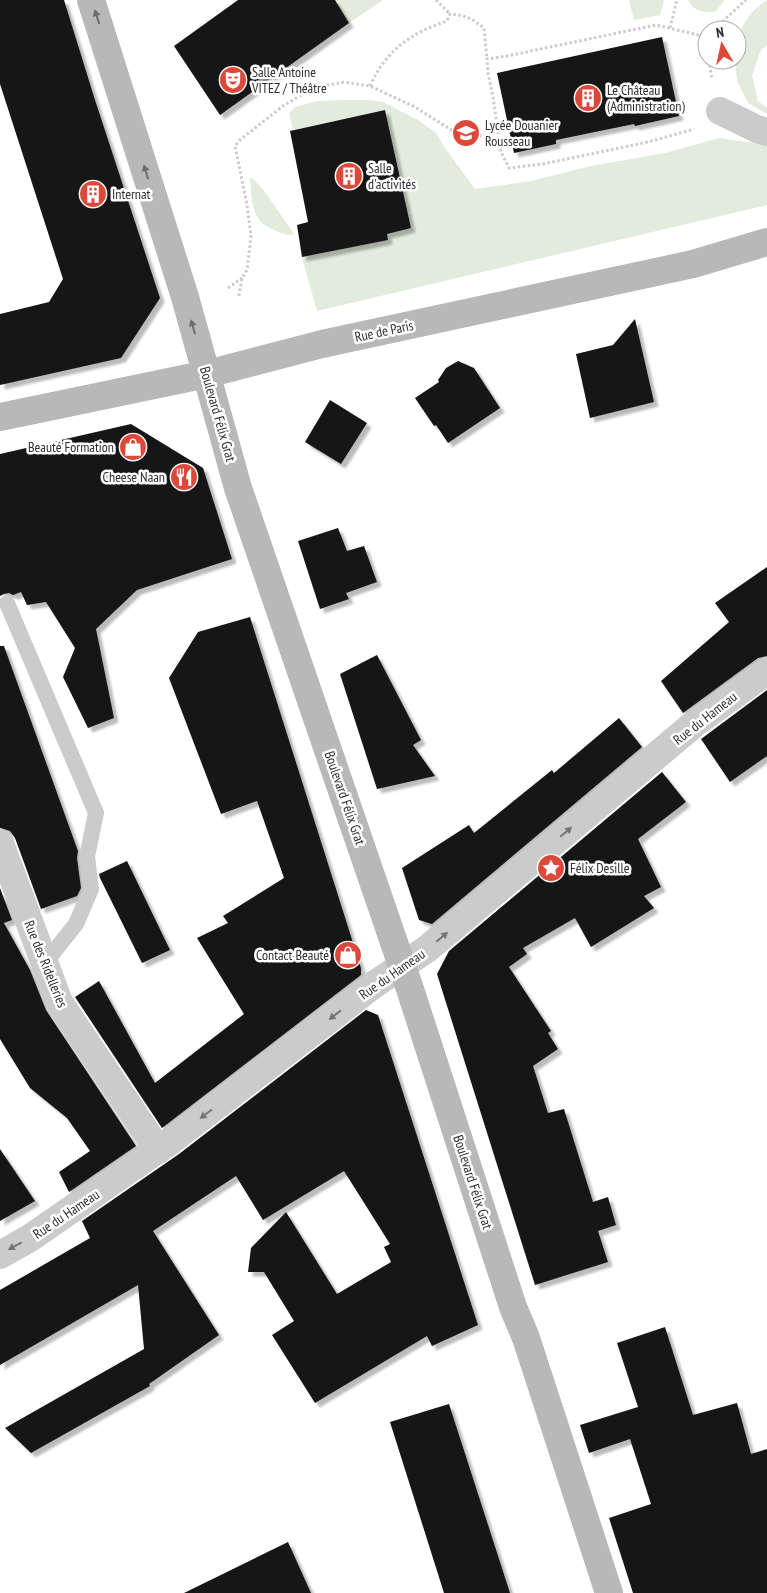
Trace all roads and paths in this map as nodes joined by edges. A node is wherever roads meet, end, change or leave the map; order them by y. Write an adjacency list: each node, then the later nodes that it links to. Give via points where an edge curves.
1 (91, 0): 19 (main road, Boulevard Félix Grat, one-way to 1)
2 (436, 0): 5 (path)
3 (677, 0): 7 (path)
4 (746, 0): 6 (path)
5 (450, 14): 9 (path, via 470,18 484,28); 11 (path, via 447,21 413,35 395,49 376,72)
6 (724, 20)
7 (670, 28): 8 (path); 9 (path, via 656,25)
8 (697, 35)
9 (487, 59): 14 (path)
10 (711, 70): 12 (path)
11 (370, 86): 14 (path, via 415,107 453,131); 16 (path, via 344,82 313,88 283,106 236,146 251,237 247,270)
12 (720, 110): 13 (street); 14 (path, via 712,122 690,131 534,165 509,168)
13 (767, 132)
14 (499, 139)
15 (767, 242): 19 (main road, Rue de Paris, via 693,264 322,344)
16 (242, 278): 17 (path); 18 (path)
17 (228, 288)
18 (239, 296)
19 (207, 374): 20 (main road, Rue de Paris); 25 (main road, Boulevard Félix Grat, via 238,488)
20 (0, 417)
21 (7, 603): 24 (lane, via 96,813 86,857 91,889 76,924)
22 (767, 671): 25 (street, Rue du Hameau, one-way to 22, via 428,950 694,724)
23 (0, 844): 24 (street, Rue des Ridelleries)
24 (44, 964): 26 (street, Rue des Ridelleries, via 59,1002)
25 (402, 965): 26 (street, Rue du Hameau, one-way to 26); 28 (main road, Boulevard Félix Grat)
26 (158, 1150): 27 (street, Rue du Hameau, one-way to 27)
27 (0, 1255)
28 (609, 1593)

